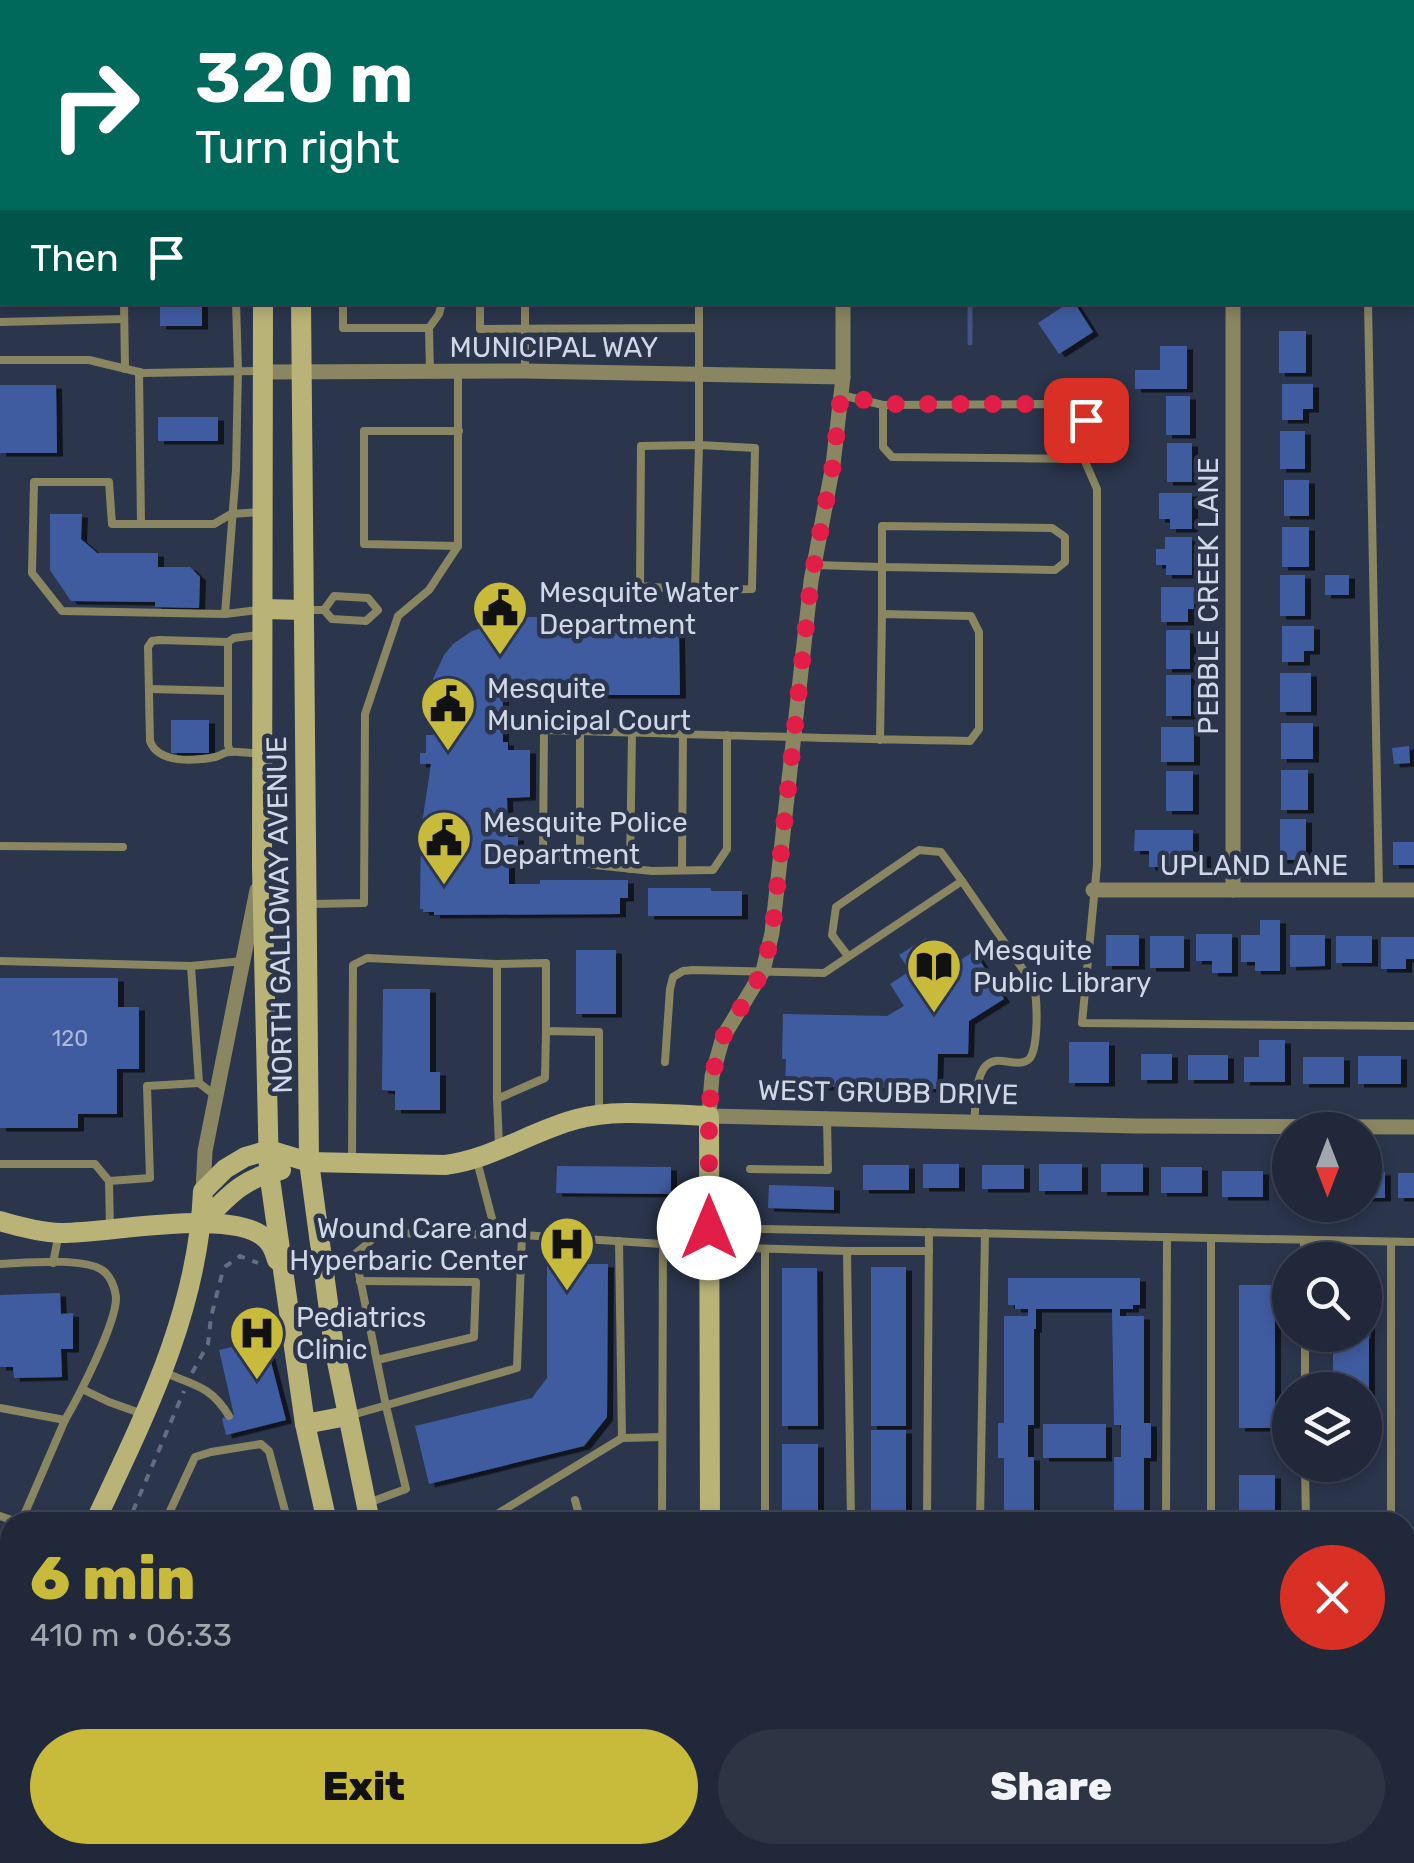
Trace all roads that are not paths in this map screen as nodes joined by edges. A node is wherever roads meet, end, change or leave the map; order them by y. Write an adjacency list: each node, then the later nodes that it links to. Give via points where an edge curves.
1 (124, 305): 13 (lane)
2 (236, 305): 20 (lane)
3 (263, 305): 25 (main road, NORTH GALLOWAY AVENUE)
4 (301, 305): 21 (main road, NORTH GALLOWAY AVENUE)
5 (343, 305): 15 (lane, via 343,328)
6 (442, 305): 15 (lane)
7 (480, 305): 16 (lane, via 480,328)
8 (525, 305): 16 (lane)
9 (699, 305): 17 (lane)
10 (843, 305): 28 (street)
11 (1233, 305): 69 (street, PEBBLE CREEK LANE)
12 (1368, 305): 70 (lane)
13 (124, 319): 14 (lane); 19 (lane)
14 (0, 322)
15 (429, 328): 22 (lane)
16 (525, 328): 17 (lane); 23 (lane)
17 (699, 328): 27 (lane)
18 (0, 360): 19 (lane, via 89,360)
19 (125, 369): 24 (lane)
20 (238, 370): 24 (lane); 25 (lane); 34 (lane)
21 (302, 371): 22 (street, MUNICIPAL WAY); 25 (street, MUNICIPAL WAY); 44 (main road, NORTH GALLOWAY AVENUE)
22 (430, 371): 26 (street, MUNICIPAL WAY)
23 (525, 371): 26 (street, MUNICIPAL WAY); 27 (street, MUNICIPAL WAY)
24 (140, 372): 38 (lane)
25 (264, 372): 35 (main road, NORTH GALLOWAY AVENUE)
26 (458, 372): 31 (lane)
27 (699, 373): 28 (street, MUNICIPAL WAY); 32 (lane)
28 (844, 377): 29 (street)
29 (841, 395): 30 (lane); 40 (street)
30 (883, 404): 33 (lane, via 1074,408 1086,420); 33 (lane, via 883,447 892,457)
31 (458, 430): 39 (lane); 39 (lane, via 364,432 364,544)
32 (699, 445): 42 (lane); 42 (lane, via 755,448 752,589); 42 (lane, via 640,446 640,586)
33 (1084, 459): 68 (lane, via 1097,488)
34 (236, 470): 35 (lane); 37 (lane)
35 (263, 470): 36 (main road, NORTH GALLOWAY AVENUE)
36 (263, 512): 37 (lane); 43 (main road, NORTH GALLOWAY AVENUE)
37 (230, 514): 38 (lane, via 214,524); 46 (lane)
38 (141, 524): 46 (lane, via 112,524 109,482 34,482 32,573 62,611)
39 (458, 546): 48 (lane, via 429,590)
40 (815, 565): 41 (lane); 57 (street)
41 (882, 567): 41 (lane, via 1055,570 1065,562 1065,537 1052,528 882,526); 47 (lane)
42 (695, 590)
43 (263, 609): 44 (main road); 46 (lane); 49 (main road, NORTH GALLOWAY AVENUE)
44 (314, 610): 45 (lane, via 332,620 366,621); 45 (lane, via 334,596 368,598); 72 (main road, NORTH GALLOWAY AVENUE)
45 (378, 610): 48 (lane)
46 (225, 614)
47 (882, 614): 58 (lane); 58 (lane, via 971,616 979,632 979,729 970,741)
48 (398, 616): 72 (lane, via 366,714 364,902)
49 (262, 634): 50 (lane); 60 (main road, NORTH GALLOWAY AVENUE)
50 (228, 642): 51 (lane, via 152,642); 52 (lane)
51 (149, 688): 52 (lane); 59 (lane, via 152,749 169,758)
52 (228, 691): 59 (lane)
53 (580, 731): 54 (lane); 63 (lane); 63 (lane, via 544,730 543,854)
54 (632, 732): 55 (lane); 65 (lane)
55 (683, 734): 56 (lane); 66 (lane)
56 (727, 734): 57 (lane); 66 (lane, via 727,850 714,870)
57 (794, 736): 58 (lane); 78 (street)
58 (880, 740)
59 (230, 752): 60 (lane)
60 (262, 754): 64 (main road, NORTH GALLOWAY AVENUE)
61 (0, 846): 62 (lane)
62 (123, 848)
63 (580, 862): 65 (lane)
64 (262, 867): 75 (street); 90 (main road, NORTH GALLOWAY AVENUE)
65 (630, 869): 66 (lane)
66 (682, 870)
67 (962, 881): 73 (lane); 73 (lane, via 942,852 918,850 836,907 832,935); 88 (lane, via 1033,984 1037,1003 1034,1053 1020,1062 986,1064)
68 (1093, 890): 69 (street, UPLAND LANE); 79 (lane, via 1082,1023)
69 (1233, 890): 70 (street, UPLAND LANE)
70 (1379, 890): 71 (street, UPLAND LANE)
71 (1414, 890)
72 (306, 904): 93 (main road, NORTH GALLOWAY AVENUE)
73 (848, 956): 78 (lane, via 824,973)
74 (0, 961): 77 (lane)
75 (242, 962): 77 (lane); 83 (street)
76 (497, 964): 80 (lane, via 546,963); 84 (lane); 94 (lane, via 367,958 353,965)
77 (191, 966): 82 (lane)
78 (763, 971): 81 (lane, via 693,970 673,977); 86 (street, via 723,1037)
79 (1414, 1026)
80 (546, 1031): 84 (lane, via 545,1078); 85 (lane, via 599,1032)
81 (665, 1062)
82 (199, 1082): 83 (lane); 98 (lane, via 148,1086 150,1178)
83 (216, 1096): 99 (street)
84 (498, 1099): 91 (lane)
85 (599, 1114): 86 (main road, WEST GRUBB DRIVE); 91 (main road, WEST GRUBB DRIVE)
86 (709, 1116): 87 (street, WEST GRUBB DRIVE); 108 (main road)
87 (828, 1118): 88 (street, WEST GRUBB DRIVE); 96 (lane, via 828,1170)
88 (974, 1122): 89 (street, WEST GRUBB DRIVE)
89 (1414, 1128)
90 (269, 1150): 93 (main road, WEST GRUBB DRIVE); 97 (main road, NORTH GALLOWAY AVENUE); 99 (main road, via 225,1168)
91 (499, 1151): 92 (main road, WEST GRUBB DRIVE)
92 (476, 1160): 94 (main road, WEST GRUBB DRIVE); 106 (lane)
93 (310, 1162): 94 (main road, WEST GRUBB DRIVE); 97 (main road, WEST GRUBB DRIVE); 130 (main road, NORTH GALLOWAY AVENUE)
94 (352, 1163)
95 (0, 1164): 98 (lane, via 95,1164)
96 (750, 1170)
97 (270, 1172): 101 (main road, WEST GRUBB DRIVE, via 229,1194); 121 (main road, NORTH GALLOWAY AVENUE)
98 (109, 1181): 102 (lane)
99 (204, 1191): 101 (main road)
100 (0, 1221): 104 (main road)
101 (202, 1223): 102 (main road); 121 (main road, via 260,1234 270,1241); 124 (main road)
102 (110, 1229): 104 (main road)
103 (929, 1232): 105 (lane); 108 (lane); 118 (lane)
104 (59, 1233): 119 (lane)
105 (984, 1233): 109 (lane); 153 (lane)
106 (496, 1234): 107 (lane); 122 (lane, via 380,1234 355,1254)
107 (522, 1235): 112 (lane); 126 (lane, via 517,1368)
108 (709, 1237): 115 (lane); 116 (lane); 149 (main road)
109 (1167, 1237): 110 (lane); 154 (lane)
110 (1210, 1238): 111 (lane); 155 (lane)
111 (1304, 1240): 113 (lane)
112 (619, 1241): 115 (lane); 135 (lane)
113 (1391, 1242): 114 (lane); 157 (lane)
114 (1414, 1242)
115 (663, 1244): 134 (lane)
116 (765, 1249): 117 (lane); 150 (lane)
117 (847, 1251): 118 (lane); 151 (lane)
118 (928, 1251): 152 (lane)
119 (53, 1263): 120 (lane); 125 (lane, via 84,1262 103,1270 116,1295)
120 (0, 1264)
121 (275, 1272): 132 (main road, NORTH GALLOWAY AVENUE)
122 (360, 1280): 123 (lane); 123 (lane, via 476,1282 474,1337)
123 (377, 1360): 126 (lane)
124 (163, 1372): 128 (main road); 129 (lane, via 211,1392)
125 (82, 1389): 128 (lane); 131 (lane)
126 (386, 1406): 130 (lane); 145 (lane, via 406,1490)
127 (0, 1408): 131 (lane)
128 (145, 1414): 140 (main road)
129 (229, 1416)
130 (347, 1416): 132 (main road); 144 (main road, NORTH GALLOWAY AVENUE)
131 (65, 1420): 139 (lane)
132 (305, 1424): 143 (main road, NORTH GALLOWAY AVENUE)
133 (234, 1433): 136 (lane)
134 (662, 1437): 135 (lane); 148 (lane)
135 (622, 1438): 146 (lane)
136 (236, 1448): 141 (lane, via 195,1457); 142 (lane, via 261,1444 269,1451)
137 (1305, 1482): 156 (lane)
138 (575, 1500): 147 (lane)
139 (23, 1512)
140 (100, 1512)
141 (170, 1512)
142 (285, 1512)
143 (325, 1512)
144 (368, 1512)
145 (370, 1512)
146 (500, 1512)
147 (578, 1512)
148 (662, 1512)
149 (710, 1512)
150 (766, 1512)
151 (850, 1512)
152 (927, 1512)
153 (980, 1512)
154 (1166, 1512)
155 (1210, 1512)
156 (1306, 1512)
157 (1391, 1512)

